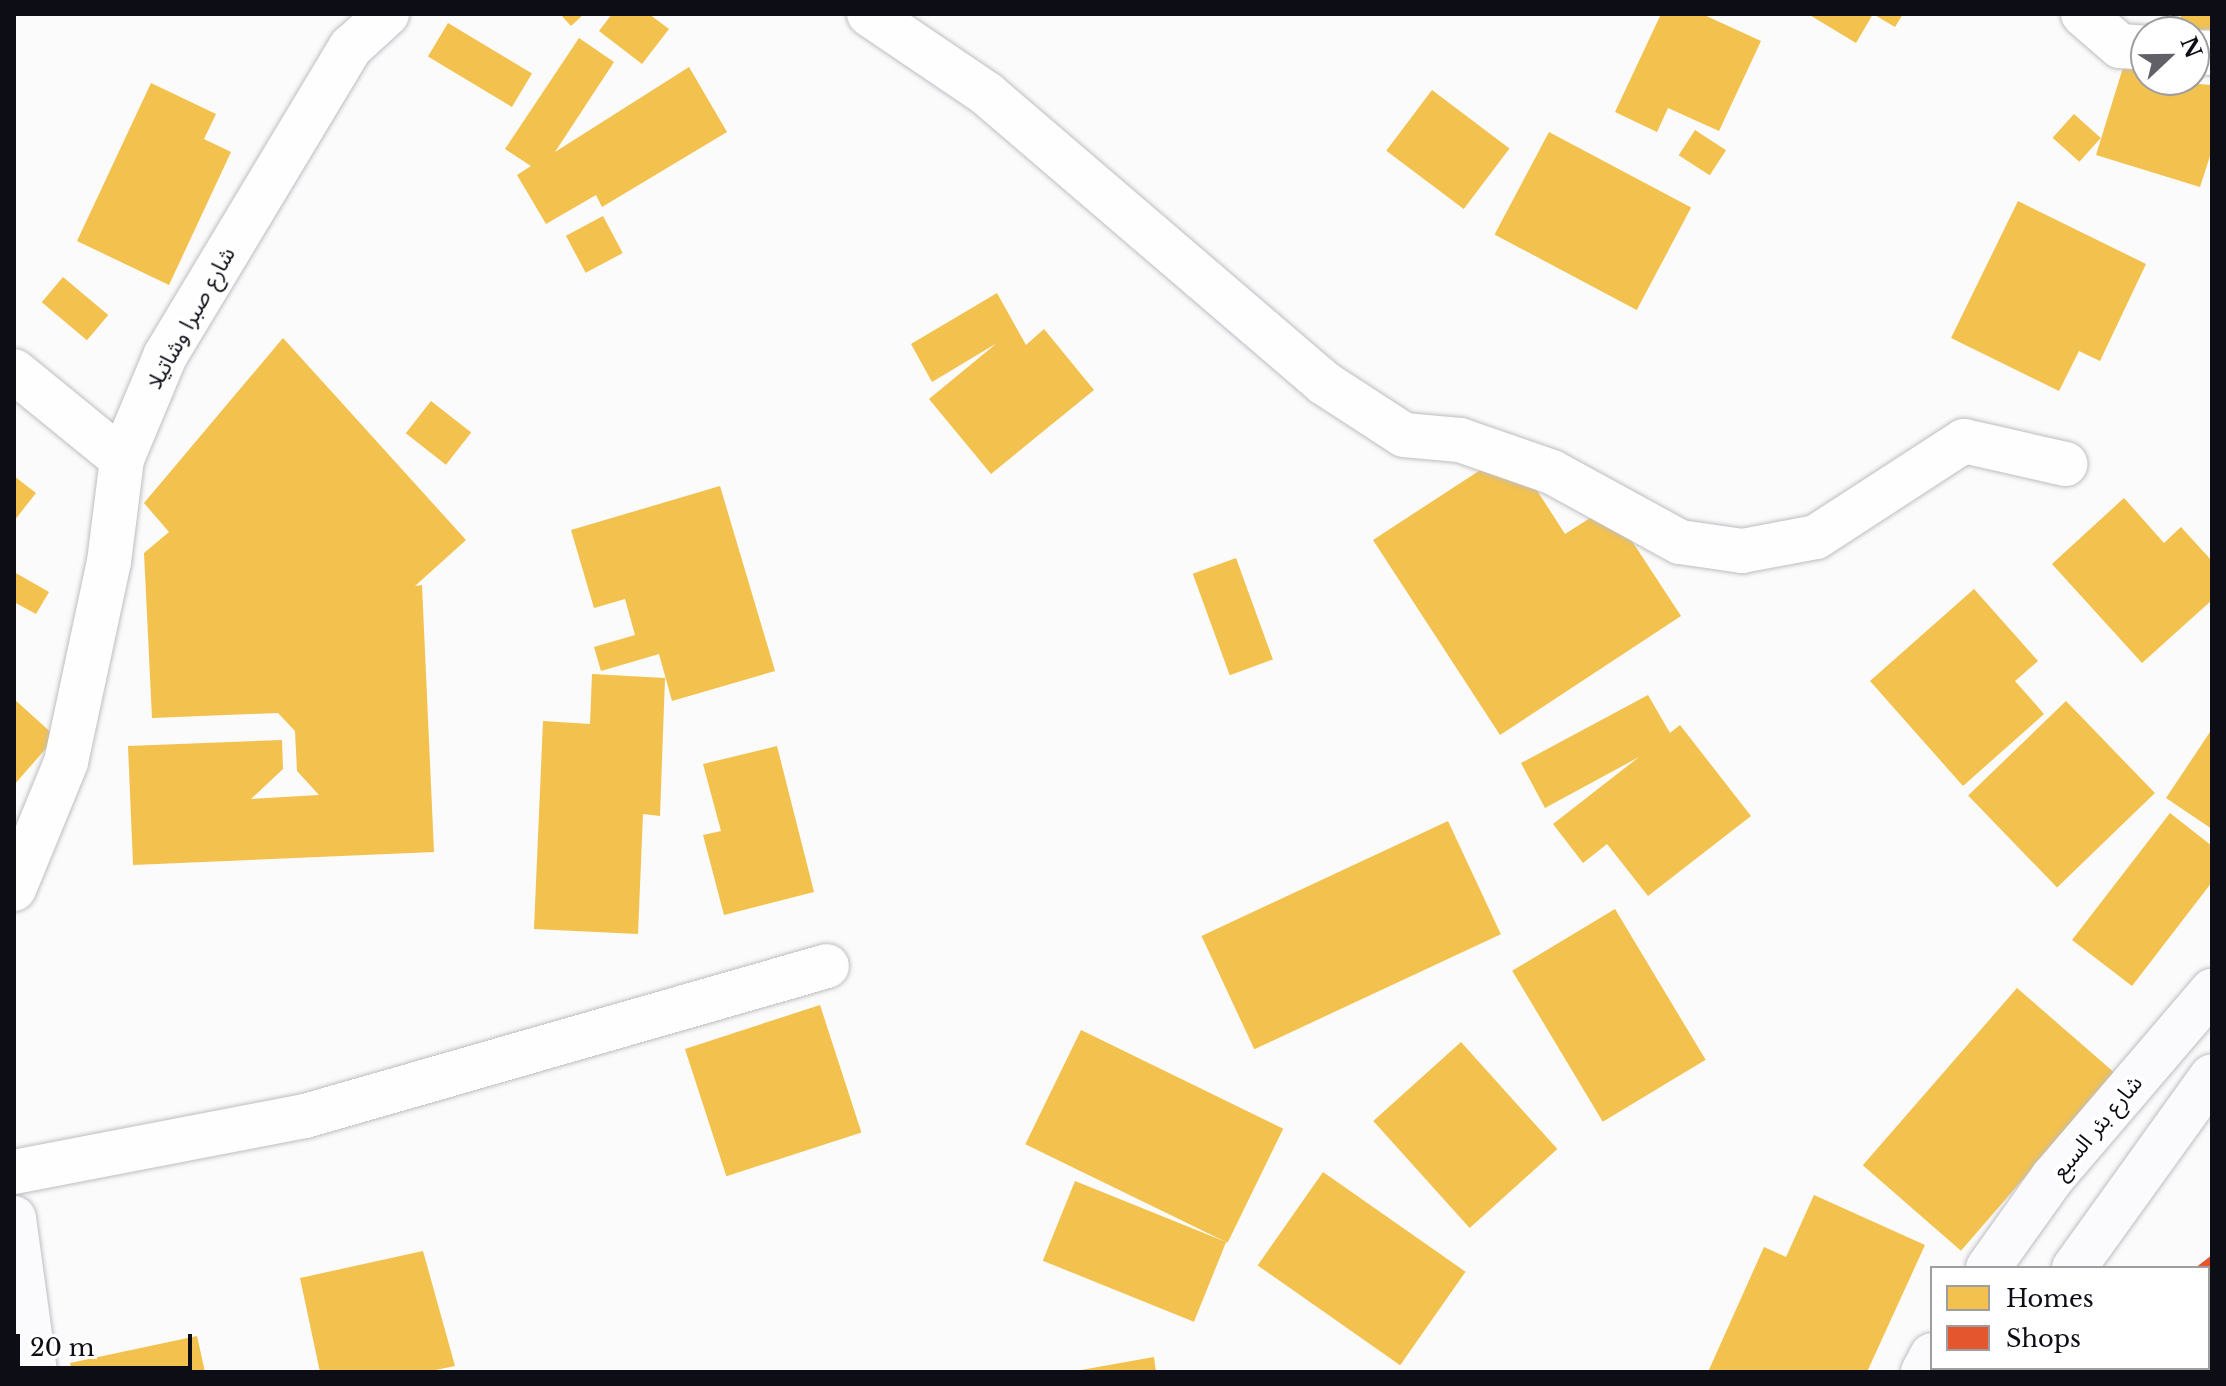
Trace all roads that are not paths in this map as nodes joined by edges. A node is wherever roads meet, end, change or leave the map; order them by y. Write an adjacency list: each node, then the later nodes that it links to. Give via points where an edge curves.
1 (387, 14): 6 (street, شارع صبرا وشاتيلا, via 351,47 185,319)
2 (869, 14): 7 (street, via 987,94 1351,400 1404,435 1460,440 1552,472 1680,542 1742,551 1816,537 1964,441)
3 (2083, 14): 4 (street, via 2120,46)
4 (2130, 47)
5 (14, 371): 6 (street)
6 (122, 459): 8 (street, شارع صبرا وشاتيلا, via 109,562 66,762)
7 (2065, 464)
8 (14, 889)
9 (827, 966): 12 (street, via 305,1116)
10 (2212, 991): 14 (street, شارع بئر السبع, via 2053,1177)
11 (2212, 1076): 15 (street)
12 (14, 1172)
13 (14, 1218): 16 (street)
14 (1989, 1266)
15 (2075, 1266)
16 (35, 1372)

